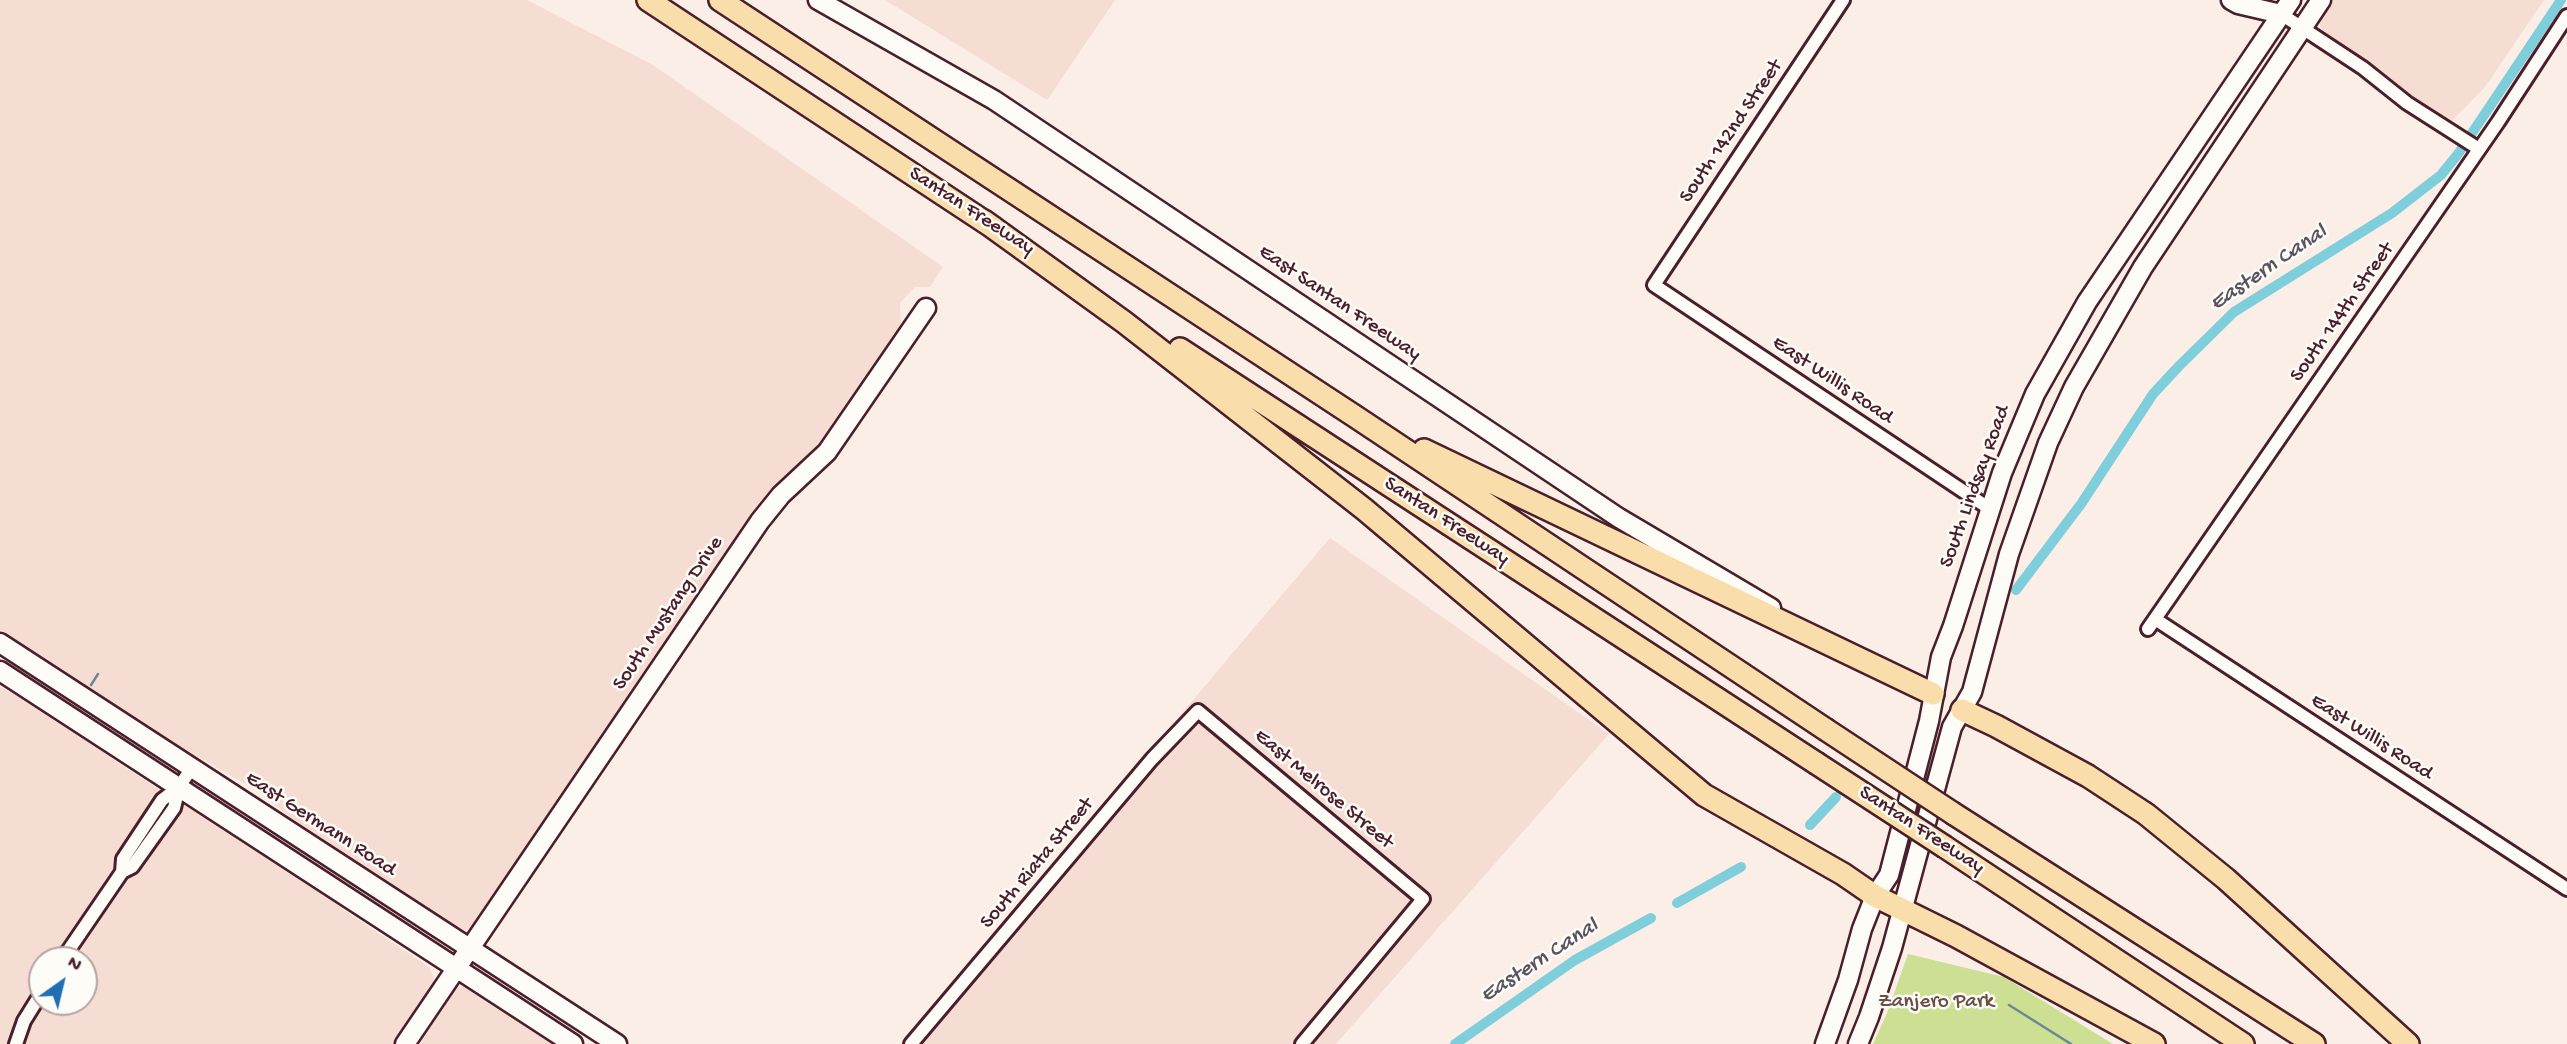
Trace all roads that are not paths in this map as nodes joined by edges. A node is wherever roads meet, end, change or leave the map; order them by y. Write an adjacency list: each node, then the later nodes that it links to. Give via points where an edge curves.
1 (631, 0): 14 (highway)
2 (648, 0): 14 (highway, Santan Freeway)
3 (720, 0): 11 (highway, Santan Freeway)
4 (726, 0): 11 (highway)
5 (818, 0): 23 (main road, East Santan Freeway, via 994,100 1608,510)
6 (1843, 0): 17 (street, South 142nd Street)
7 (2231, 0): 10 (main road)
8 (2260, 0): 10 (main road)
9 (2321, 0): 13 (main road)
10 (2286, 7): 13 (street); 20 (main road, South Lindsay Road, via 2058,351 2015,439)
11 (742, 15): 19 (highway, Santan Freeway)
12 (2567, 16): 15 (street, South 144th Street)
13 (2302, 28): 15 (street); 26 (main road, via 2143,267 2074,387 2022,513 1972,692)
14 (741, 62): 16 (highway, Santan Freeway)
15 (2476, 147): 21 (street, South 144th Street)
16 (984, 222): 31 (highway, via 1124,321 1364,509 1692,786); 45 (highway, Santan Freeway, bridge)
17 (1654, 285): 20 (street, East Willis Road)
18 (926, 308): 34 (main road, South Mustang Drive, via 827,452 760,521)
19 (1356, 417): 23 (highway); 46 (highway, Santan Freeway, bridge, via 1954,814)
20 (1990, 509): 25 (main road, South Lindsay Road)
21 (2151, 624): 30 (street, East Willis Road)
22 (0, 643): 28 (main road, East Germann Road)
23 (1834, 646): 25 (highway)
24 (0, 671): 29 (main road, East Germann Road)
25 (1933, 694): 26 (main road); 31 (main road, South Lindsay Road, via 1889,876)
26 (1962, 710): 32 (main road, via 1952,727); 47 (highway, via 2080,771 2146,814 2226,879)
27 (1198, 711): 40 (street, South Riata Street, via 1143,769); 41 (street, East Melrose Street, via 1423,899)
28 (191, 769): 29 (street); 34 (main road, East Germann Road)
29 (179, 787): 33 (street, via 174,808 132,867 122,872); 34 (main road, East Germann Road)
30 (2567, 888)
31 (1875, 896): 32 (highway); 42 (main road, South Lindsay Road)
32 (1903, 910): 43 (main road); 44 (highway)
33 (72, 946)
34 (462, 957): 37 (main road, South Mustang Drive); 38 (main road, East Germann Road); 39 (main road, East Germann Road)
35 (28, 1015): 36 (street)
36 (16, 1044)
37 (405, 1044)
38 (573, 1044)
39 (617, 1044)
40 (911, 1044)
41 (1302, 1044)
42 (1825, 1044)
43 (1858, 1044)
44 (2154, 1044)
45 (2243, 1044)
46 (2314, 1044)
47 (2408, 1044)

